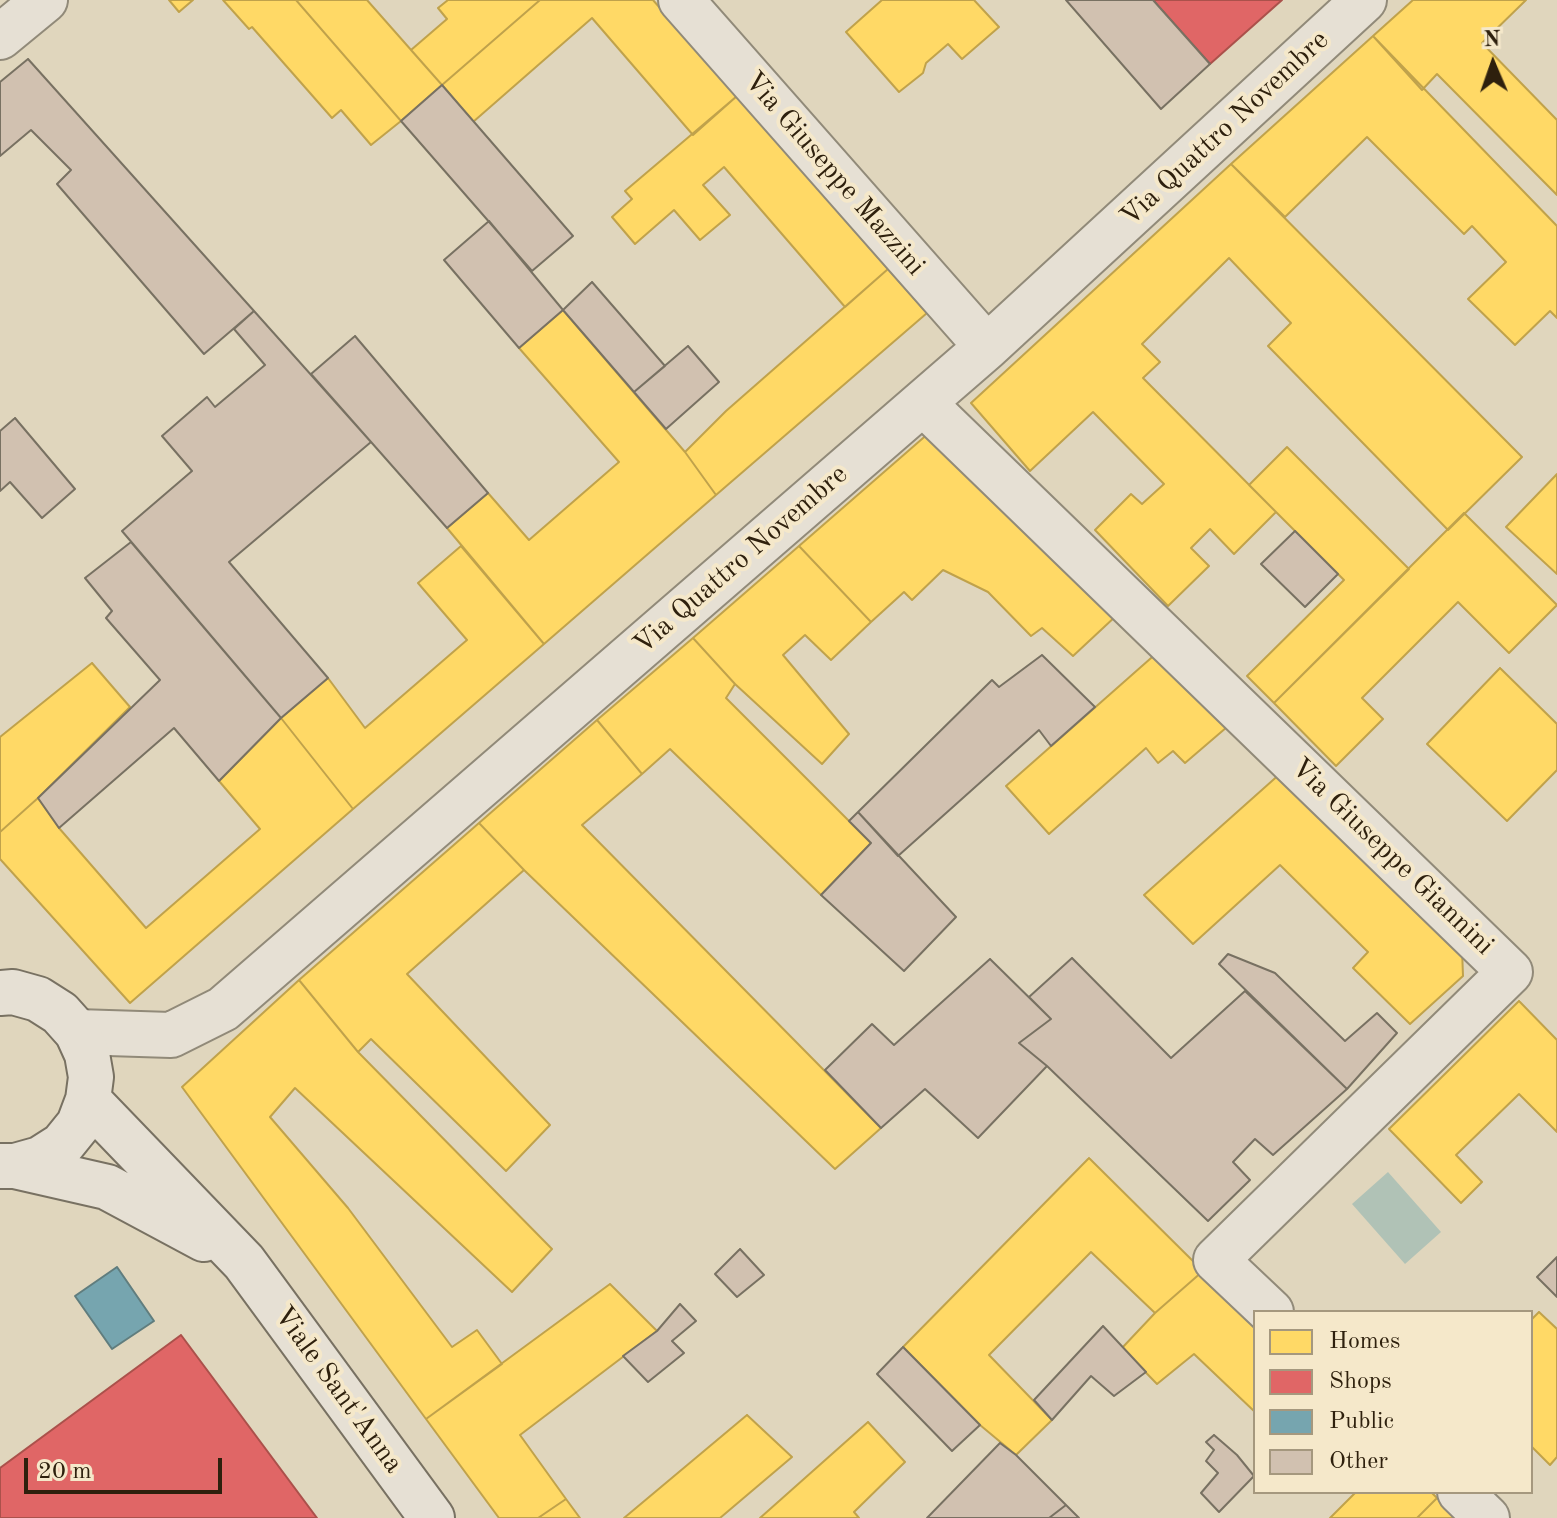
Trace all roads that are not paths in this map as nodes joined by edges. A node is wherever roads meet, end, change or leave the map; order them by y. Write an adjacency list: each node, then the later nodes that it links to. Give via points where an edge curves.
1 (45, 0): 4 (street)
2 (681, 0): 5 (street, Via Giuseppe Mazzini)
3 (1364, 0): 5 (street, Via Quattro Novembre)
4 (0, 37)
5 (987, 347): 6 (street, Via Quattro Novembre)
6 (923, 403): 8 (street, Via Quattro Novembre, via 223,1009 171,1035); 12 (street, Via Giuseppe Giannini, via 1510,972 1216,1260)
7 (4, 987): 8 (street, via 38,999)
8 (77, 1032): 9 (street, via 91,1077)
9 (88, 1100): 10 (street, via 79,1124 62,1145 40,1159); 11 (street, Viale Sant'Anna)
10 (7, 1166): 11 (street, Viale Sant'Anna, via 107,1187)
11 (244, 1262): 14 (street, Viale Sant'Anna)
12 (1269, 1310)
13 (1462, 1494): 15 (street)
14 (432, 1518)
15 (1487, 1518)

